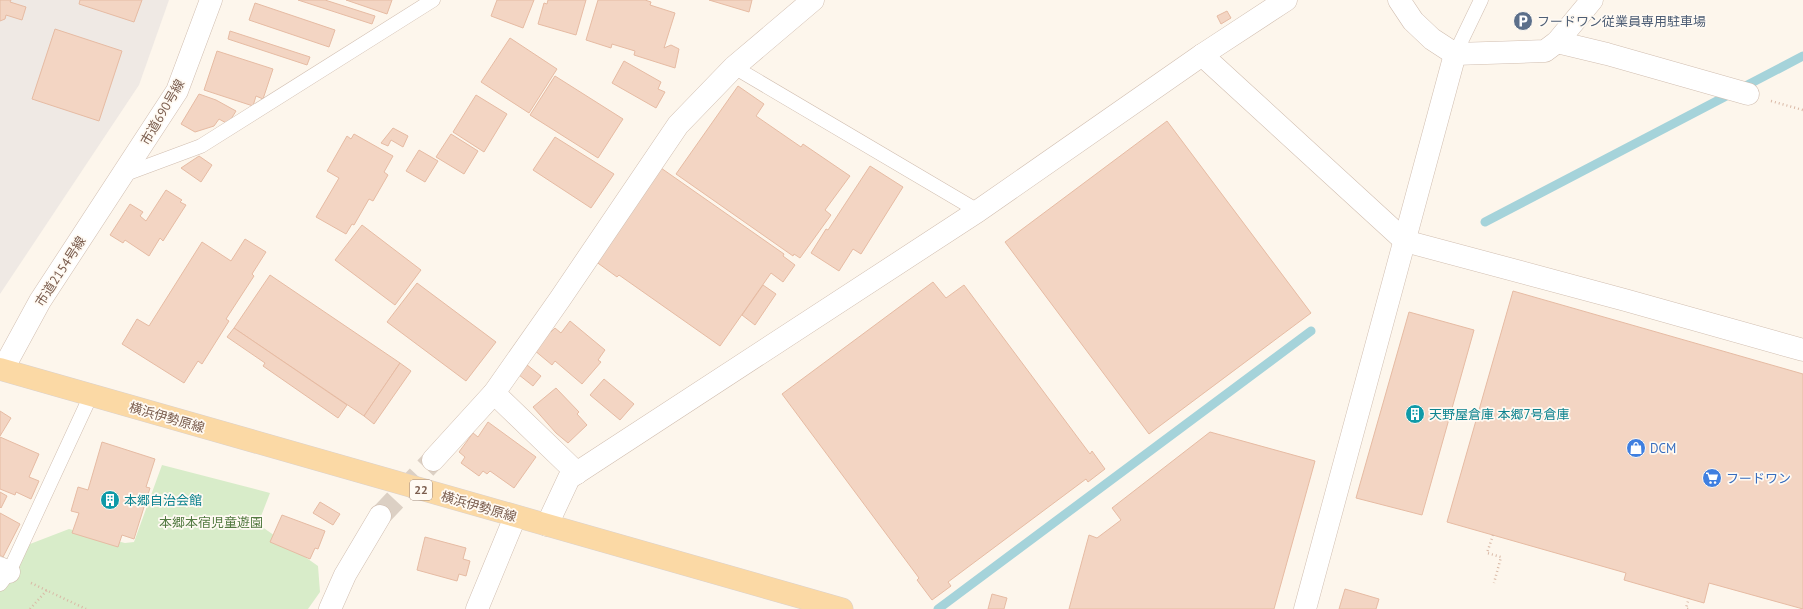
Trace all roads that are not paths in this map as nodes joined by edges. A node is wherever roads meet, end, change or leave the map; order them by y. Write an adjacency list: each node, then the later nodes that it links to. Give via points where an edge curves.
1 (211, 0): 13 (street, 市道690号線, via 177,91)
2 (433, 0): 13 (lane, via 201,146)
3 (812, 0): 11 (street)
4 (1286, 0): 10 (street)
5 (1399, 0): 9 (street, via 1413,21 1432,39)
6 (1481, 0): 9 (lane)
7 (1592, 0): 8 (street)
8 (1557, 42): 9 (street, via 1545,51); 12 (street)
9 (1456, 54): 15 (street)
10 (1202, 55): 14 (street); 15 (street)
11 (734, 67): 14 (lane); 18 (street, via 678,125)
12 (1748, 94)
13 (123, 175): 17 (street, 市道2154号線, via 40,301)
14 (978, 211): 21 (street)
15 (1404, 241): 16 (street); 29 (street)
16 (1803, 350)
17 (1, 370): 19 (main road, 横浜伊勢原線 / 22)
18 (494, 393): 20 (street); 21 (street)
19 (92, 395): 23 (main road, 横浜伊勢原線 / 22); 25 (lane)
20 (433, 460)
21 (577, 473): 24 (street, via 569,478)
22 (380, 516): 26 (street, via 345,575)
23 (514, 517): 24 (main road, 横浜伊勢原線 / 22); 27 (street)
24 (547, 525): 28 (main road, 横浜伊勢原線 / 22)
25 (3, 575)
26 (330, 609)
27 (477, 609)
28 (842, 609)
29 (1306, 609)

